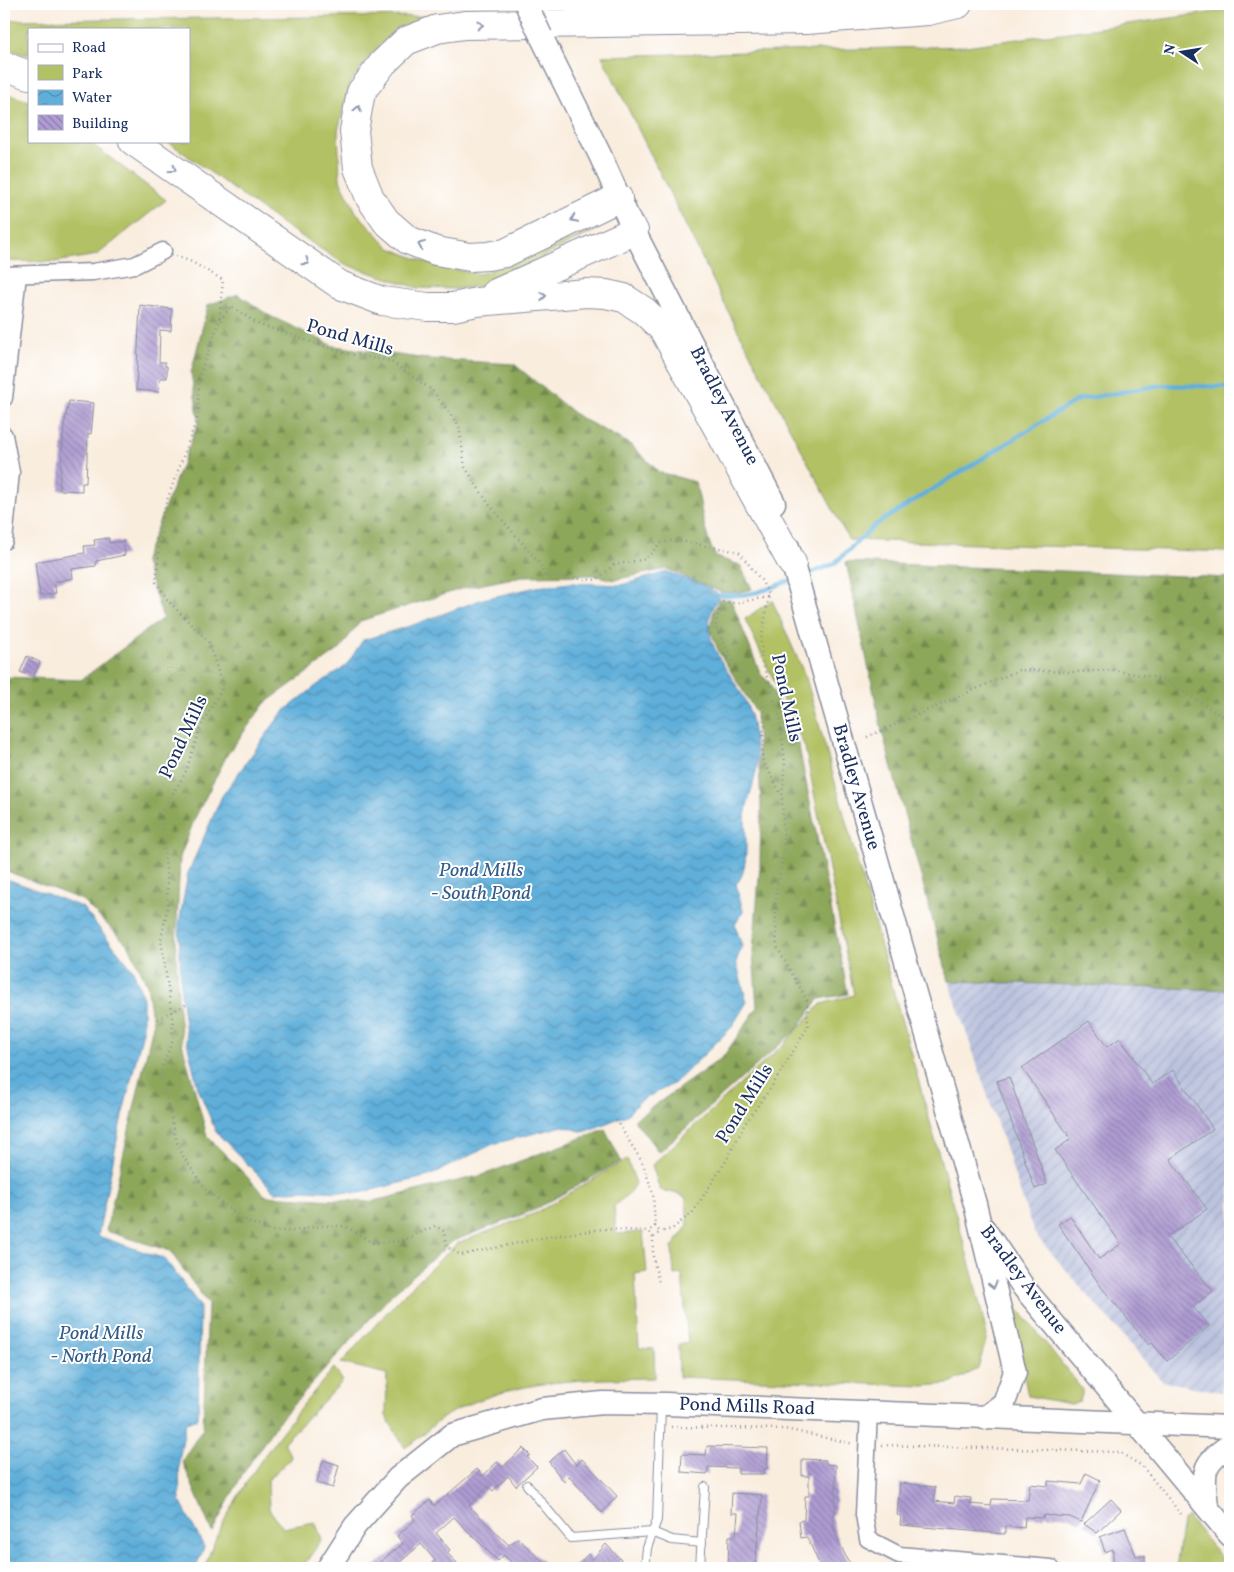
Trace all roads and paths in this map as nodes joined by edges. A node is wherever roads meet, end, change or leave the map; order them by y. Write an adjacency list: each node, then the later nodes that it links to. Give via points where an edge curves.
1 (526, 4): 6 (main road, Bradley Avenue, bridge)
2 (958, 4): 6 (highway, one-way to 2, via 505,253 470,257 436,251 408,240 386,221 370,198 358,168 354,131 361,92 383,63 406,41 437,29 465,25 806,20 928,11)
3 (4, 66): 4 (highway)
4 (28, 75)
5 (134, 142): 10 (highway, one-way to 10, via 340,285 382,301 428,307 453,307)
6 (618, 198): 7 (main road, Bradley Avenue)
7 (634, 231): 10 (highway); 15 (main road, Bradley Avenue, via 777,508)
8 (163, 251): 9 (street, via 135,265 93,272); 11 (path, Pond Mills, via 192,262 223,280)
9 (11, 275): 12 (street)
10 (477, 302): 15 (highway, one-way to 15, via 587,292 624,298 644,311 663,329)
11 (219, 321): 16 (path, Pond Mills, via 231,306 258,324 344,353 390,361 432,390 459,426 465,468 488,503 540,564 545,576 596,580 614,565 646,559 660,543 676,540 739,552 761,580); 21 (path, Pond Mills, via 199,378 198,416 163,511 156,582 169,602 208,640 223,688 200,728 185,774 160,813 168,905 160,939)
12 (4, 398)
13 (4, 435): 14 (street, via 12,472)
14 (4, 541)
15 (792, 563): 24 (main road, Bradley Avenue)
16 (768, 597): 19 (path, Pond Mills, via 761,640 762,662 780,719 785,762); 19 (path, via 722,602 715,626 736,667 765,708 762,759)
17 (1230, 721): 18 (path, via 1163,678 1113,670 1019,670)
18 (866, 737)
19 (782, 796): 27 (path, Pond Mills, via 784,847 775,901 777,947 807,1000 808,1027 746,1122 726,1161 693,1212 672,1229)
20 (187, 1004): 21 (path)
21 (172, 1012): 22 (path); 26 (path, Pond Mills, via 172,1042 160,1072 179,1150 206,1190 242,1219 272,1231 345,1226 373,1243 401,1241 435,1226 444,1231 446,1246 461,1255 603,1229)
22 (158, 1019)
23 (616, 1120): 25 (path, via 642,1162 653,1193)
24 (978, 1220): 32 (main road, one-way to 32, via 1015,1372 1004,1403); 33 (main road, Bradley Avenue, via 1024,1288)
25 (655, 1226): 26 (path); 27 (path)
26 (648, 1231): 28 (path)
27 (660, 1232): 28 (path, Pond Mills)
28 (653, 1238): 29 (path, via 653,1258)
29 (659, 1283)
30 (869, 1412): 31 (main road, Pond Mills Road); 32 (main road, Pond Mills Road); 35 (street)
31 (661, 1416): 35 (path, via 785,1430 848,1444); 41 (lane, via 657,1520); 45 (main road, Pond Mills Road, via 602,1403 542,1409 452,1436 398,1478 355,1526)
32 (984, 1418): 33 (main road, Pond Mills Road)
33 (1138, 1425): 34 (main road, Pond Mills Road); 39 (main road, Bradley Avenue)
34 (1230, 1427)
35 (867, 1444): 40 (path, via 1119,1452 1142,1466); 47 (street, via 864,1514 868,1539 899,1555)
36 (1230, 1445): 39 (main road, via 1216,1454 1204,1472)
37 (527, 1486): 41 (lane, via 571,1538)
38 (705, 1486): 43 (lane)
39 (1207, 1507): 42 (main road, Bradley Avenue)
40 (1181, 1514)
41 (652, 1532): 43 (lane, via 672,1540); 46 (lane)
42 (1230, 1535)
43 (702, 1543): 44 (lane)
44 (700, 1567)
45 (328, 1568)
46 (645, 1568)
47 (1051, 1568)

